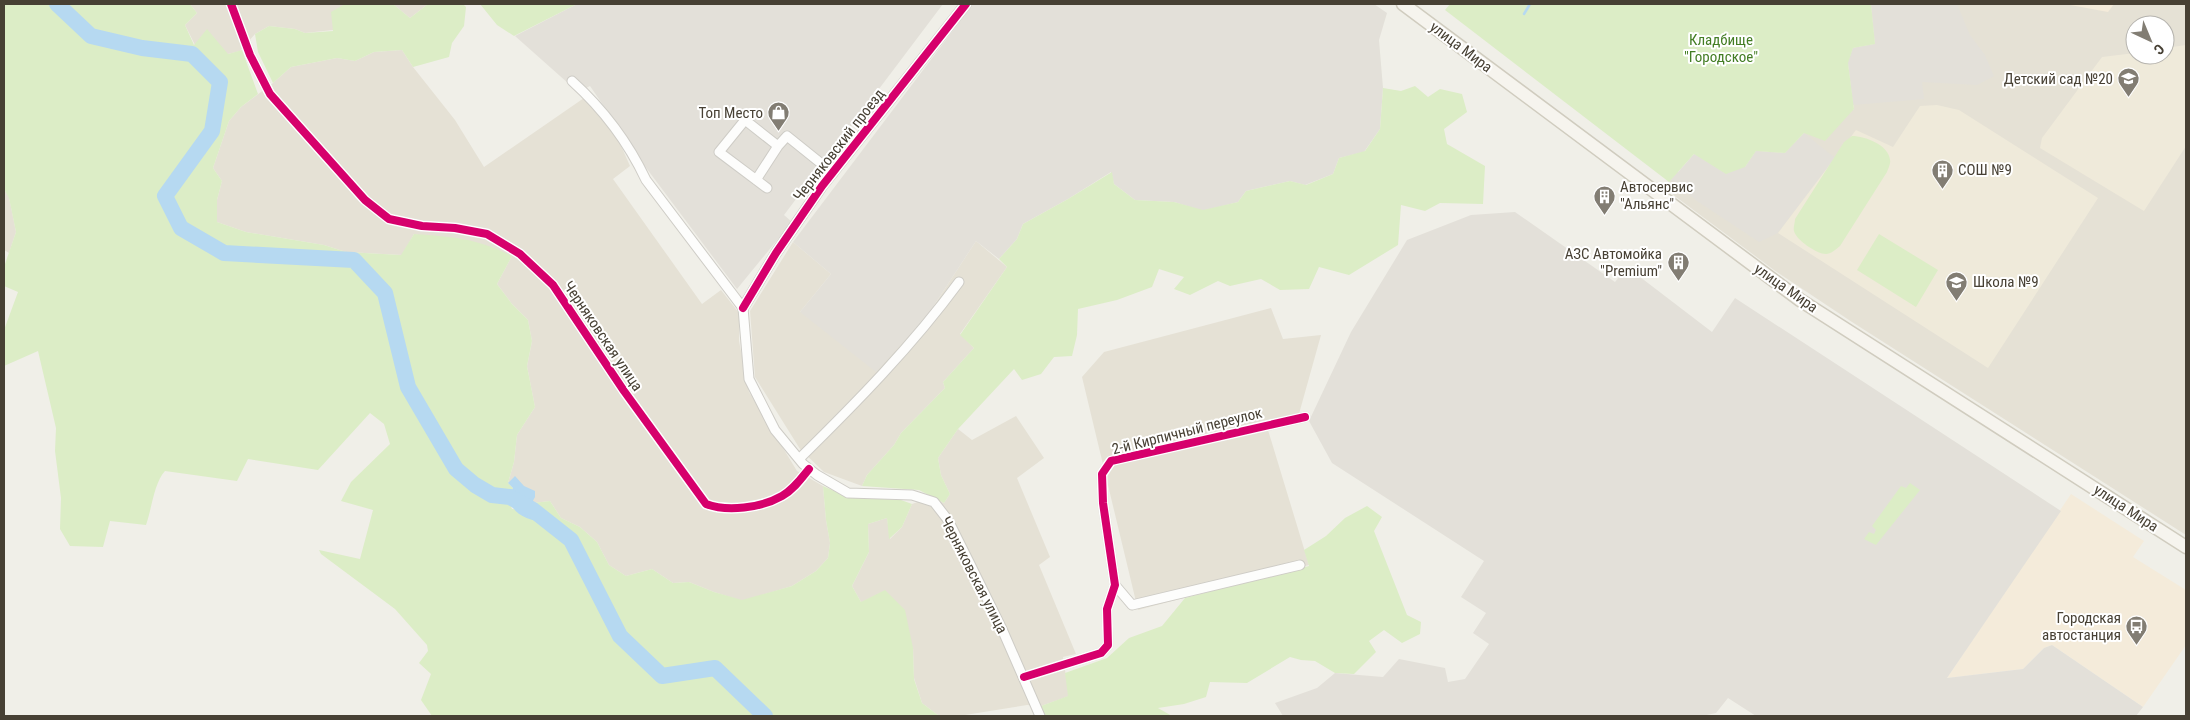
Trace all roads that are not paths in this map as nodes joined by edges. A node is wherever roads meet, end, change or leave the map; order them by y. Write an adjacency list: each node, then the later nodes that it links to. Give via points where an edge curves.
1 (231, 4): 13 (street, Черняковская улица, via 250,55 270,94 365,200 389,218 422,226 487,234 520,254 553,285 629,399 706,504 718,509 756,505 781,496)
2 (966, 4): 6 (street, Черняковский проезд)
3 (1403, 4): 14 (main road, улица Мира, via 1800,300)
4 (572, 81): 10 (street, via 611,122 635,156 646,180)
5 (778, 146): 6 (street, via 787,136); 7 (street); 7 (street, via 745,120 718,152)
6 (833, 172): 10 (street, Черняковский проезд, via 776,253)
7 (756, 180): 8 (street)
8 (766, 188)
9 (959, 282): 12 (street, via 929,323)
10 (743, 308): 12 (street, Черняковская улица, via 749,379 775,430)
11 (1305, 416): 16 (street, 2-й Кирпичный переулок, via 1111,461 1102,474)
12 (799, 459): 13 (street, Черняковская улица)
13 (809, 469): 17 (street, Черняковская улица, via 848,493 912,495 934,502 948,520)
14 (2186, 547)
15 (1300, 565): 16 (street, via 1132,605)
16 (1115, 585): 17 (street, via 1107,610 1108,645 1101,653)
17 (1024, 677): 18 (street, Черняковская улица)
18 (1040, 716)

